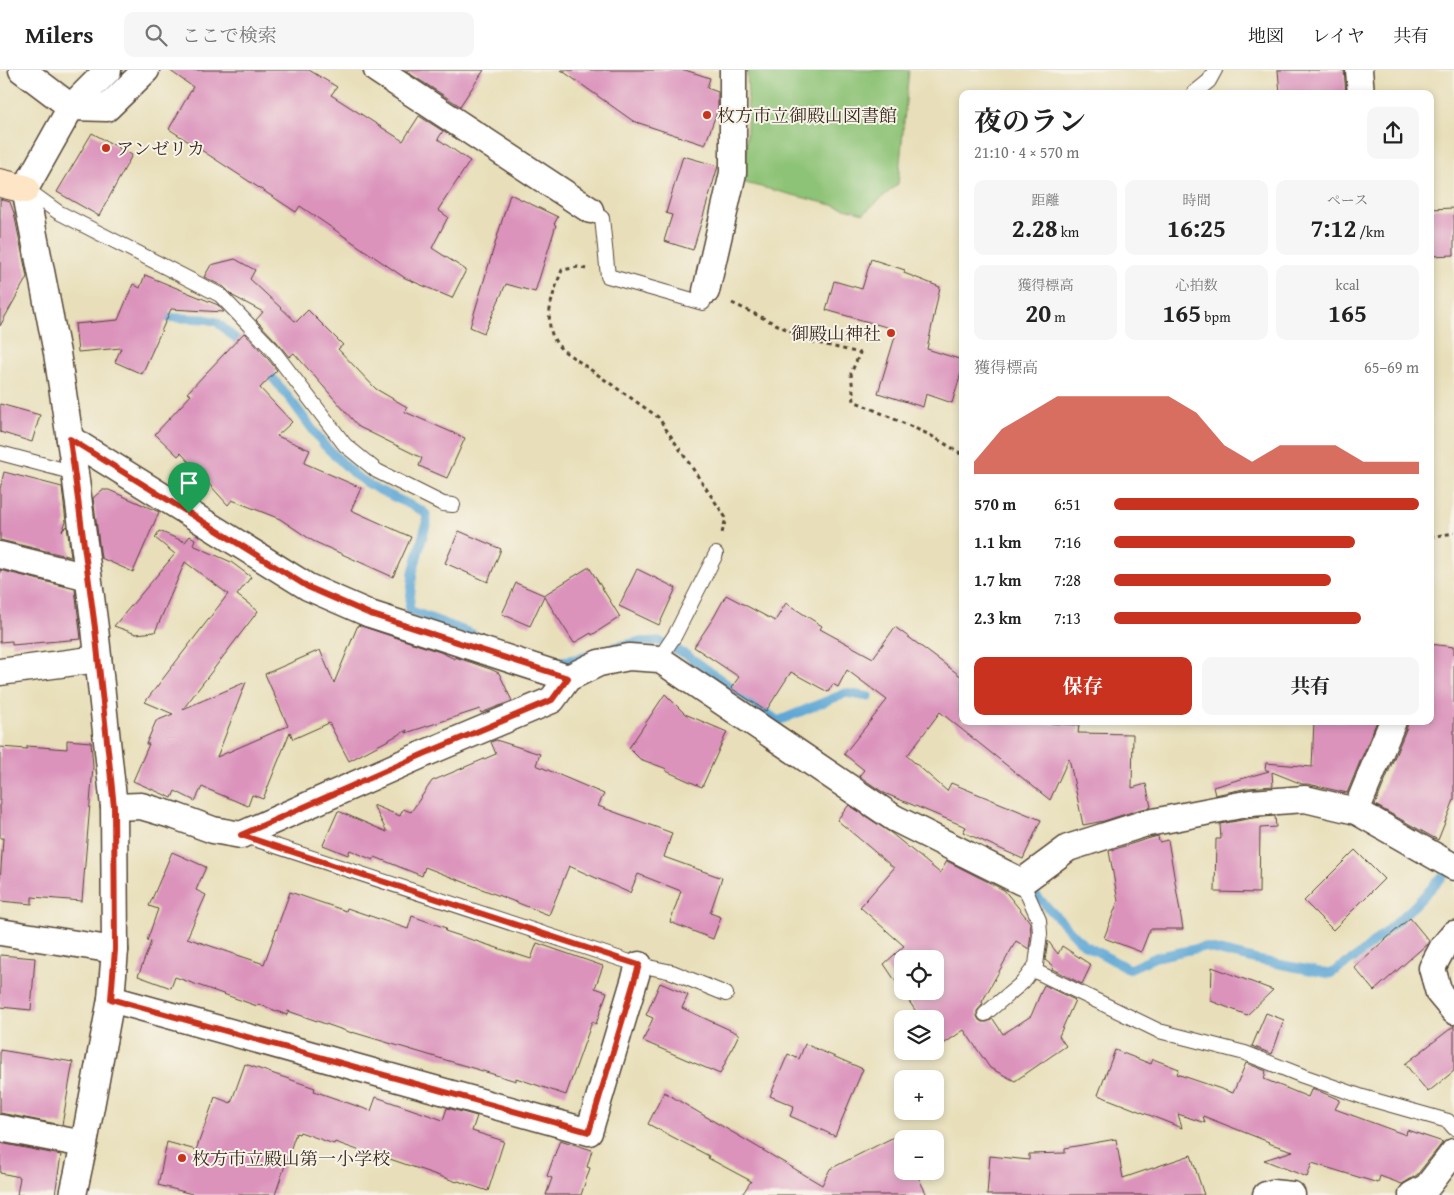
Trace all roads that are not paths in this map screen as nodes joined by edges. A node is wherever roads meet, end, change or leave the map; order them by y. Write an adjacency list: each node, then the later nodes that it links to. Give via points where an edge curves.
1 (22, 70): 10 (street)
2 (108, 70): 10 (street)
3 (146, 70): 10 (street, via 106,108)
4 (377, 70): 12 (street)
5 (733, 70): 13 (street, via 733,173)
6 (1215, 70): 8 (lane, via 1209,81)
7 (1359, 70): 9 (street)
8 (1198, 90)
9 (1361, 90)
10 (70, 107): 11 (street)
11 (7, 185): 14 (street, via 57,353); 17 (lane, via 220,295 271,348 345,445 377,471 443,504)
12 (590, 210): 13 (lane, via 602,218 608,276 704,303)
13 (706, 291)
14 (70, 439): 16 (street); 24 (street, via 308,587 370,614)
15 (0, 453): 16 (lane)
16 (74, 473): 20 (street)
17 (453, 505)
18 (716, 554): 22 (lane)
19 (0, 555): 20 (street)
20 (88, 577): 21 (street)
21 (98, 659): 23 (street); 26 (street)
22 (660, 659): 24 (street, via 629,657 599,664); 30 (street, via 894,818)
23 (0, 672)
24 (568, 678): 28 (street, via 552,700)
25 (1391, 725): 27 (street)
26 (114, 807): 28 (street, via 141,806 213,830); 33 (street)
27 (1356, 811): 29 (street); 30 (street, via 1305,799 1251,803 1143,824 1068,848)
28 (241, 835): 34 (lane)
29 (1454, 867)
30 (1022, 882): 35 (lane, via 1039,920 1040,934)
31 (0, 932): 33 (street)
32 (1454, 934): 38 (street, via 1432,968 1439,993)
33 (115, 950): 37 (street)
34 (639, 965): 36 (lane, via 672,972); 37 (street, via 589,1132)
35 (1033, 970): 39 (lane); 41 (lane, via 1159,1031 1245,1054 1364,1097 1448,1121)
36 (726, 994)
37 (111, 999): 42 (street)
38 (1454, 1011)
39 (985, 1014)
40 (0, 1128): 42 (street)
41 (1454, 1128)
42 (84, 1144): 44 (street)
43 (1454, 1152): 47 (street, via 1427,1187)
44 (73, 1195)
45 (1266, 1195): 46 (street)
46 (1292, 1195)
47 (1412, 1195)

